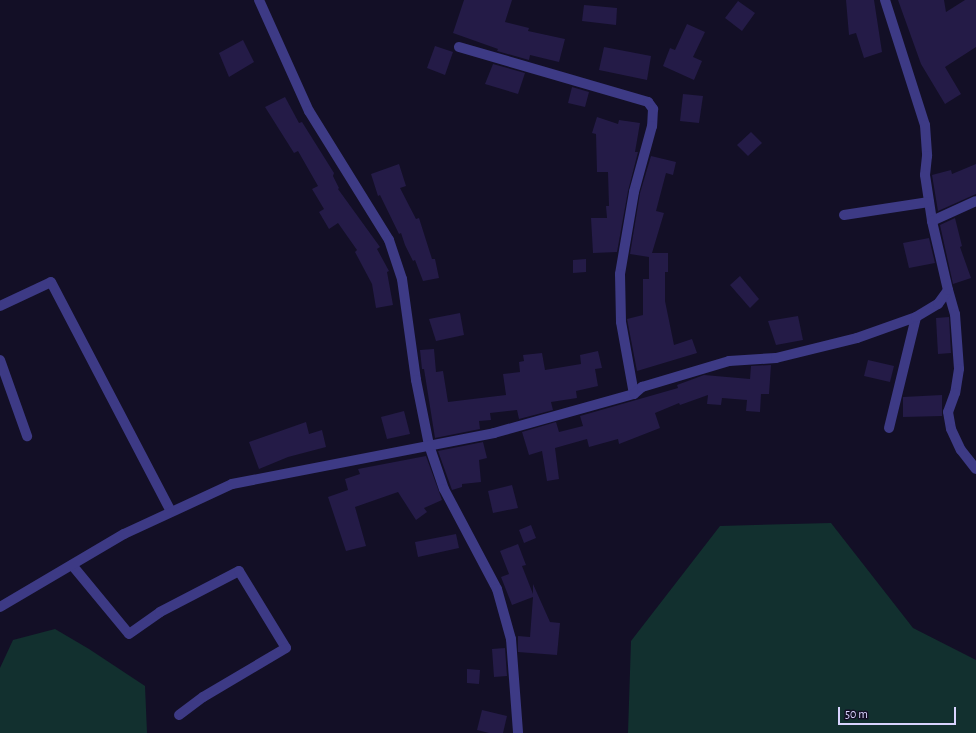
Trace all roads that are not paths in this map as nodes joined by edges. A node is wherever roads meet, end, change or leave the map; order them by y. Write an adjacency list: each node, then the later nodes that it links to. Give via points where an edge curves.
1 (259, 0): 15 (street, via 309,111 389,240 402,278 416,380)
2 (884, 0): 5 (street, via 926,125 925,176)
3 (459, 47): 12 (street, via 648,102 653,109 652,126 634,192 620,274 620,322)
4 (976, 201): 7 (street)
5 (929, 202): 6 (street); 7 (street)
6 (844, 215)
7 (932, 221): 8 (street)
8 (948, 290): 10 (street, via 938,304); 16 (street, via 955,314 959,369 955,393 948,412 951,429 961,450)
9 (0, 306): 17 (street, via 51,282)
10 (916, 317): 12 (street, via 850,340 776,358 729,362 642,387); 13 (street)
11 (0, 360): 14 (street)
12 (634, 394): 15 (street, via 494,433)
13 (889, 428)
14 (27, 436)
15 (429, 445): 17 (street, via 232,484); 21 (street, via 444,489 497,589 513,647)
16 (976, 469)
17 (171, 512): 18 (street, via 124,534)
18 (72, 565): 19 (street); 20 (street, via 129,634 160,612 239,571 286,648 203,697)
19 (0, 607)
20 (179, 715)
21 (518, 733)

